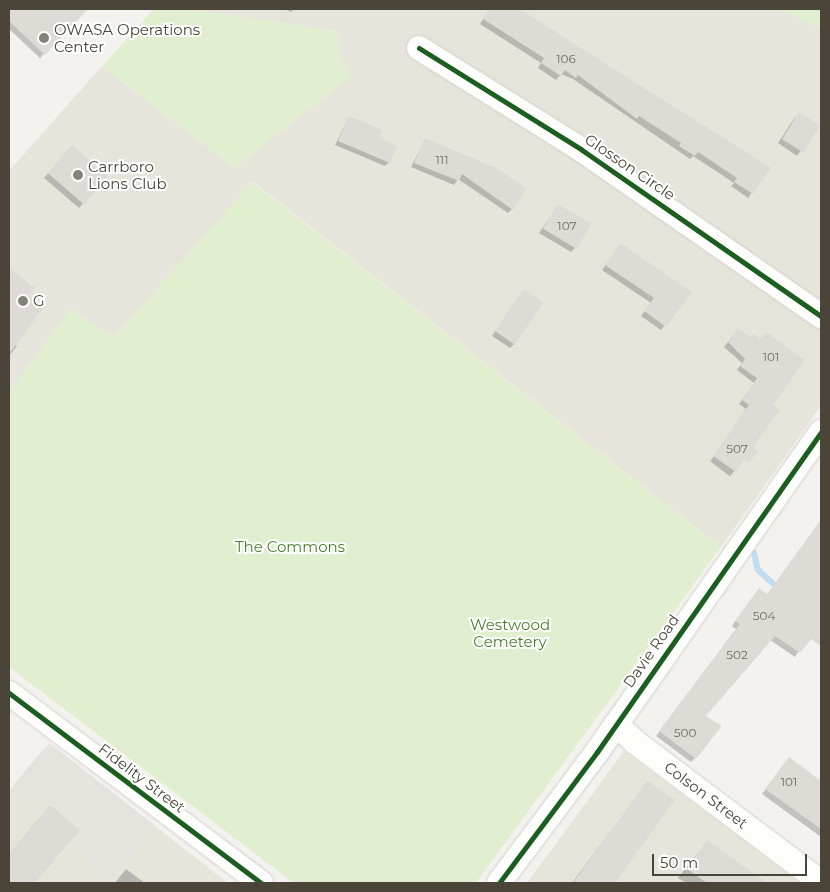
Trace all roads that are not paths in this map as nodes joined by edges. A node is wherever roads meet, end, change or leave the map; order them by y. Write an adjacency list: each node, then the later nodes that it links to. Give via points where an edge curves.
1 (419, 48): 2 (street, Glosson Circle, via 598,160)
2 (821, 316)
3 (821, 432): 5 (street, Davie Road)
4 (9, 693): 7 (street, Fidelity Street)
5 (616, 724): 6 (street, Colson Street, via 635,742); 8 (street, Davie Road)
6 (821, 882)
7 (261, 883)
8 (499, 883)

